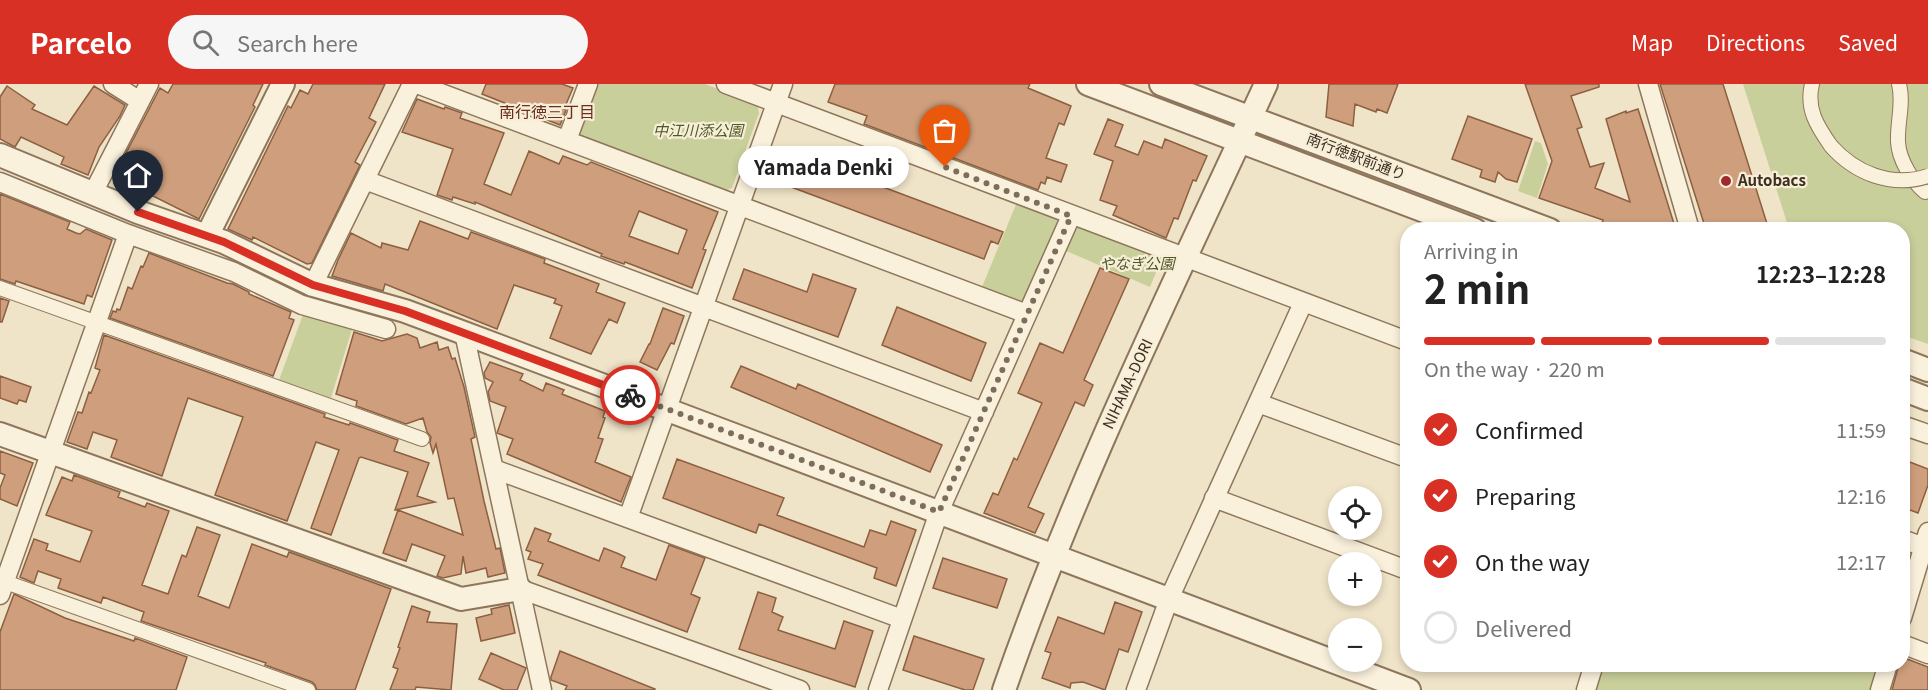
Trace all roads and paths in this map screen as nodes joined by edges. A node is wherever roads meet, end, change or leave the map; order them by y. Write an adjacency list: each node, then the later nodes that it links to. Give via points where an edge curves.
1 (113, 84): 15 (street)
2 (149, 84): 15 (street)
3 (283, 84): 32 (street)
4 (412, 84): 22 (street)
5 (417, 84): 18 (street)
6 (588, 84): 18 (street)
7 (726, 84): 16 (street)
8 (783, 84): 16 (street)
9 (1088, 84): 19 (street, 南行徳駅前通り)
10 (1161, 84): 17 (street, 南行徳駅前通り)
11 (1266, 84): 17 (street, NIHAMA-DORI)
12 (1648, 84): 30 (street)
13 (1812, 84): 21 (street, bridge, via 1809,96 1814,121 1831,146 1854,168 1892,179)
14 (1899, 84): 24 (street, via 1900,152)
15 (140, 101): 25 (street)
16 (776, 103): 26 (street); 27 (street)
17 (1251, 118): 19 (street, NIHAMA-DORI); 29 (street, 南行徳駅前通り)
18 (567, 140): 26 (street)
19 (1240, 141): 28 (street, 南行徳駅前通り); 33 (street, NIHAMA-DORI)
20 (0, 155): 25 (street)
21 (1928, 176)
22 (365, 180): 34 (street); 37 (street)
23 (0, 182): 31 (street)
24 (1925, 192)
25 (93, 194): 32 (street)
26 (740, 205): 37 (street); 38 (street)
27 (1071, 216): 33 (street); 38 (street)
28 (1454, 222)
29 (1529, 222)
30 (1688, 222)
31 (128, 234): 39 (street); 40 (street, via 234,272 302,305)
32 (207, 236): 34 (street)
33 (1185, 259): 36 (street); 62 (street, NIHAMA-DORI)
34 (313, 285): 41 (street, via 405,311)
35 (0, 288): 39 (street)
36 (1303, 303): 42 (street); 47 (street)
37 (703, 307): 48 (street); 49 (street)
38 (1028, 314): 49 (street)
39 (97, 323): 53 (street); 54 (street)
40 (386, 329)
41 (464, 333): 48 (street); 56 (street)
42 (1400, 339)
43 (1910, 363): 44 (street)
44 (1928, 370)
45 (1910, 392): 46 (street)
46 (1928, 399)
47 (1258, 403): 55 (street); 57 (street)
48 (666, 409): 58 (street); 59 (street)
49 (984, 412): 58 (street)
50 (1910, 428): 52 (street)
51 (0, 434): 54 (street)
52 (1928, 434)
53 (422, 439)
54 (51, 452): 64 (street); 65 (street, via 461,599)
55 (1400, 455)
56 (494, 469): 59 (street); 65 (street)
57 (1214, 498): 63 (street); 67 (street)
58 (939, 512): 62 (street); 68 (street)
59 (628, 518): 68 (street)
60 (1926, 538): 61 (street); 66 (street)
61 (1910, 539)
62 (1053, 555): 67 (street); 77 (street, NIHAMA-DORI)
63 (1400, 567)
64 (2, 585): 73 (street)
65 (520, 589): 74 (street); 75 (street)
66 (1910, 591)
67 (1168, 599): 78 (street); 79 (street)
68 (902, 619): 76 (street)
69 (1910, 647): 70 (street)
70 (1928, 654)
71 (1592, 672): 80 (street)
72 (1886, 672): 81 (street)
73 (308, 690)
74 (542, 690)
75 (800, 690)
76 (878, 690)
77 (1004, 690)
78 (1136, 690)
79 (1409, 690)
80 (1586, 690)
81 (1880, 690)

